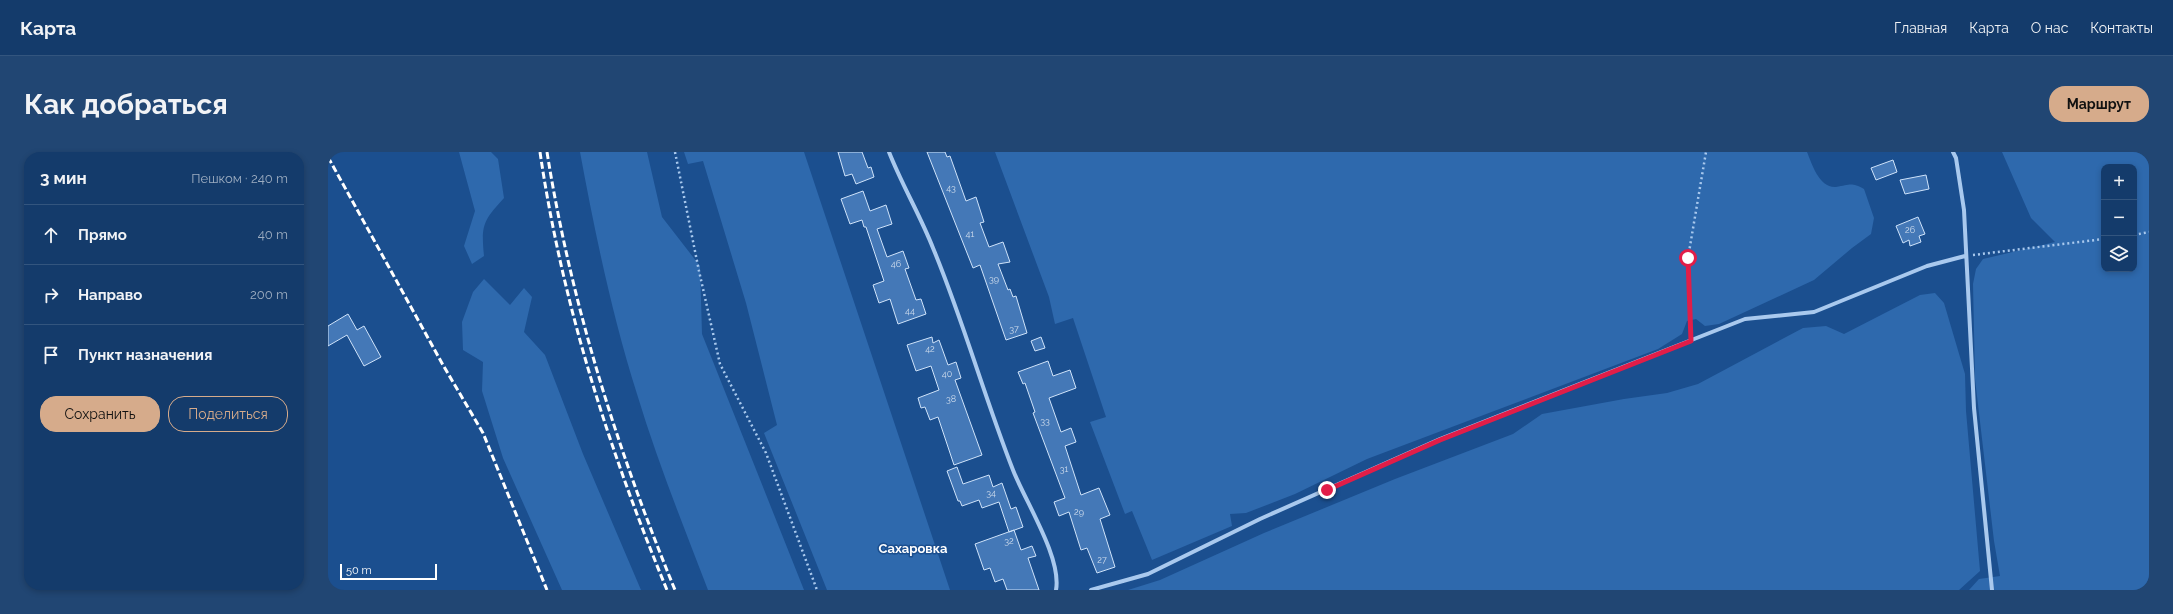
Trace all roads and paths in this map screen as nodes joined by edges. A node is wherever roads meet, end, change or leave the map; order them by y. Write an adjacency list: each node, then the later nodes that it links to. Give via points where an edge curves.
1 (675, 152): 10 (path, via 720,364 766,453)
2 (889, 152): 11 (street, via 933,247 962,321 991,412 1058,579)
3 (1706, 152): 9 (path, via 1688,258)
4 (1953, 152): 8 (street, via 1964,210)
5 (2149, 232): 6 (path)
6 (2137, 234)
7 (2101, 238): 8 (path)
8 (1965, 256): 9 (street, via 1927,266 1814,312 1745,319); 13 (street, via 1974,408)
9 (1691, 341): 12 (street, via 1440,440 1260,519 1148,574)
10 (817, 590)
11 (1056, 590)
12 (1091, 590)
13 (1992, 590)

